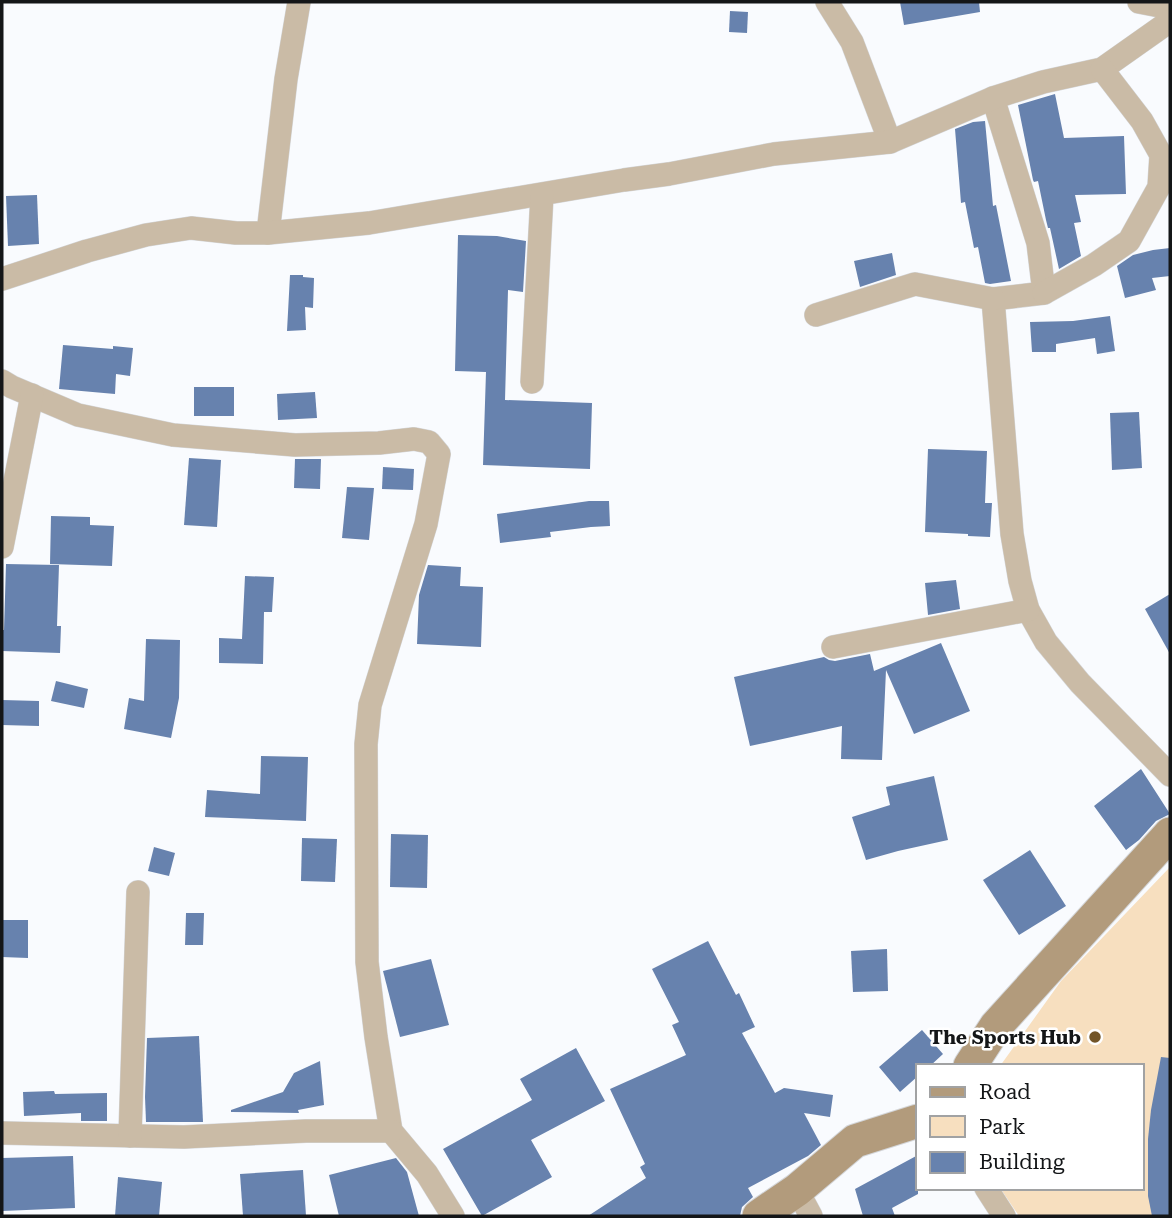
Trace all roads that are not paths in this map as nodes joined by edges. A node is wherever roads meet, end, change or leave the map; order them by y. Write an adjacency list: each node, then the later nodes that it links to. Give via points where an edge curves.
1 (299, 2): 10 (street)
2 (827, 2): 8 (street, via 852,42)
3 (1139, 2): 4 (street)
4 (1170, 8)
5 (1170, 21): 6 (street)
6 (1102, 69): 7 (street); 12 (street, via 1142,121 1161,155 1159,187 1129,241)
7 (993, 98): 8 (street); 12 (street, via 1038,243)
8 (890, 142): 9 (street, via 774,154)
9 (542, 195): 10 (street, via 369,223); 16 (street)
10 (268, 233): 11 (street, via 191,228 146,235)
11 (2, 279)
12 (1044, 293): 13 (street)
13 (993, 299): 14 (street, via 915,284); 19 (street, via 1012,534)
14 (816, 315)
15 (2, 381): 17 (street)
16 (532, 383)
17 (32, 396): 18 (street); 26 (street, via 78,415 173,435 295,445 414,439 429,442 439,454 426,524 370,705 366,744 367,962)
18 (2, 547)
19 (1028, 610): 20 (street); 21 (street, via 1046,642 1080,683)
20 (833, 647)
21 (1170, 775)
22 (1170, 834): 24 (street, via 996,1026)
23 (138, 892): 28 (street)
24 (971, 1064)
25 (916, 1122): 30 (street, via 855,1141)
26 (391, 1131): 28 (street); 31 (street, via 427,1174)
27 (2, 1132): 28 (street)
28 (130, 1136)
29 (987, 1190): 33 (street)
30 (804, 1203): 32 (street)
31 (453, 1216)
32 (759, 1216)
33 (1004, 1216)

